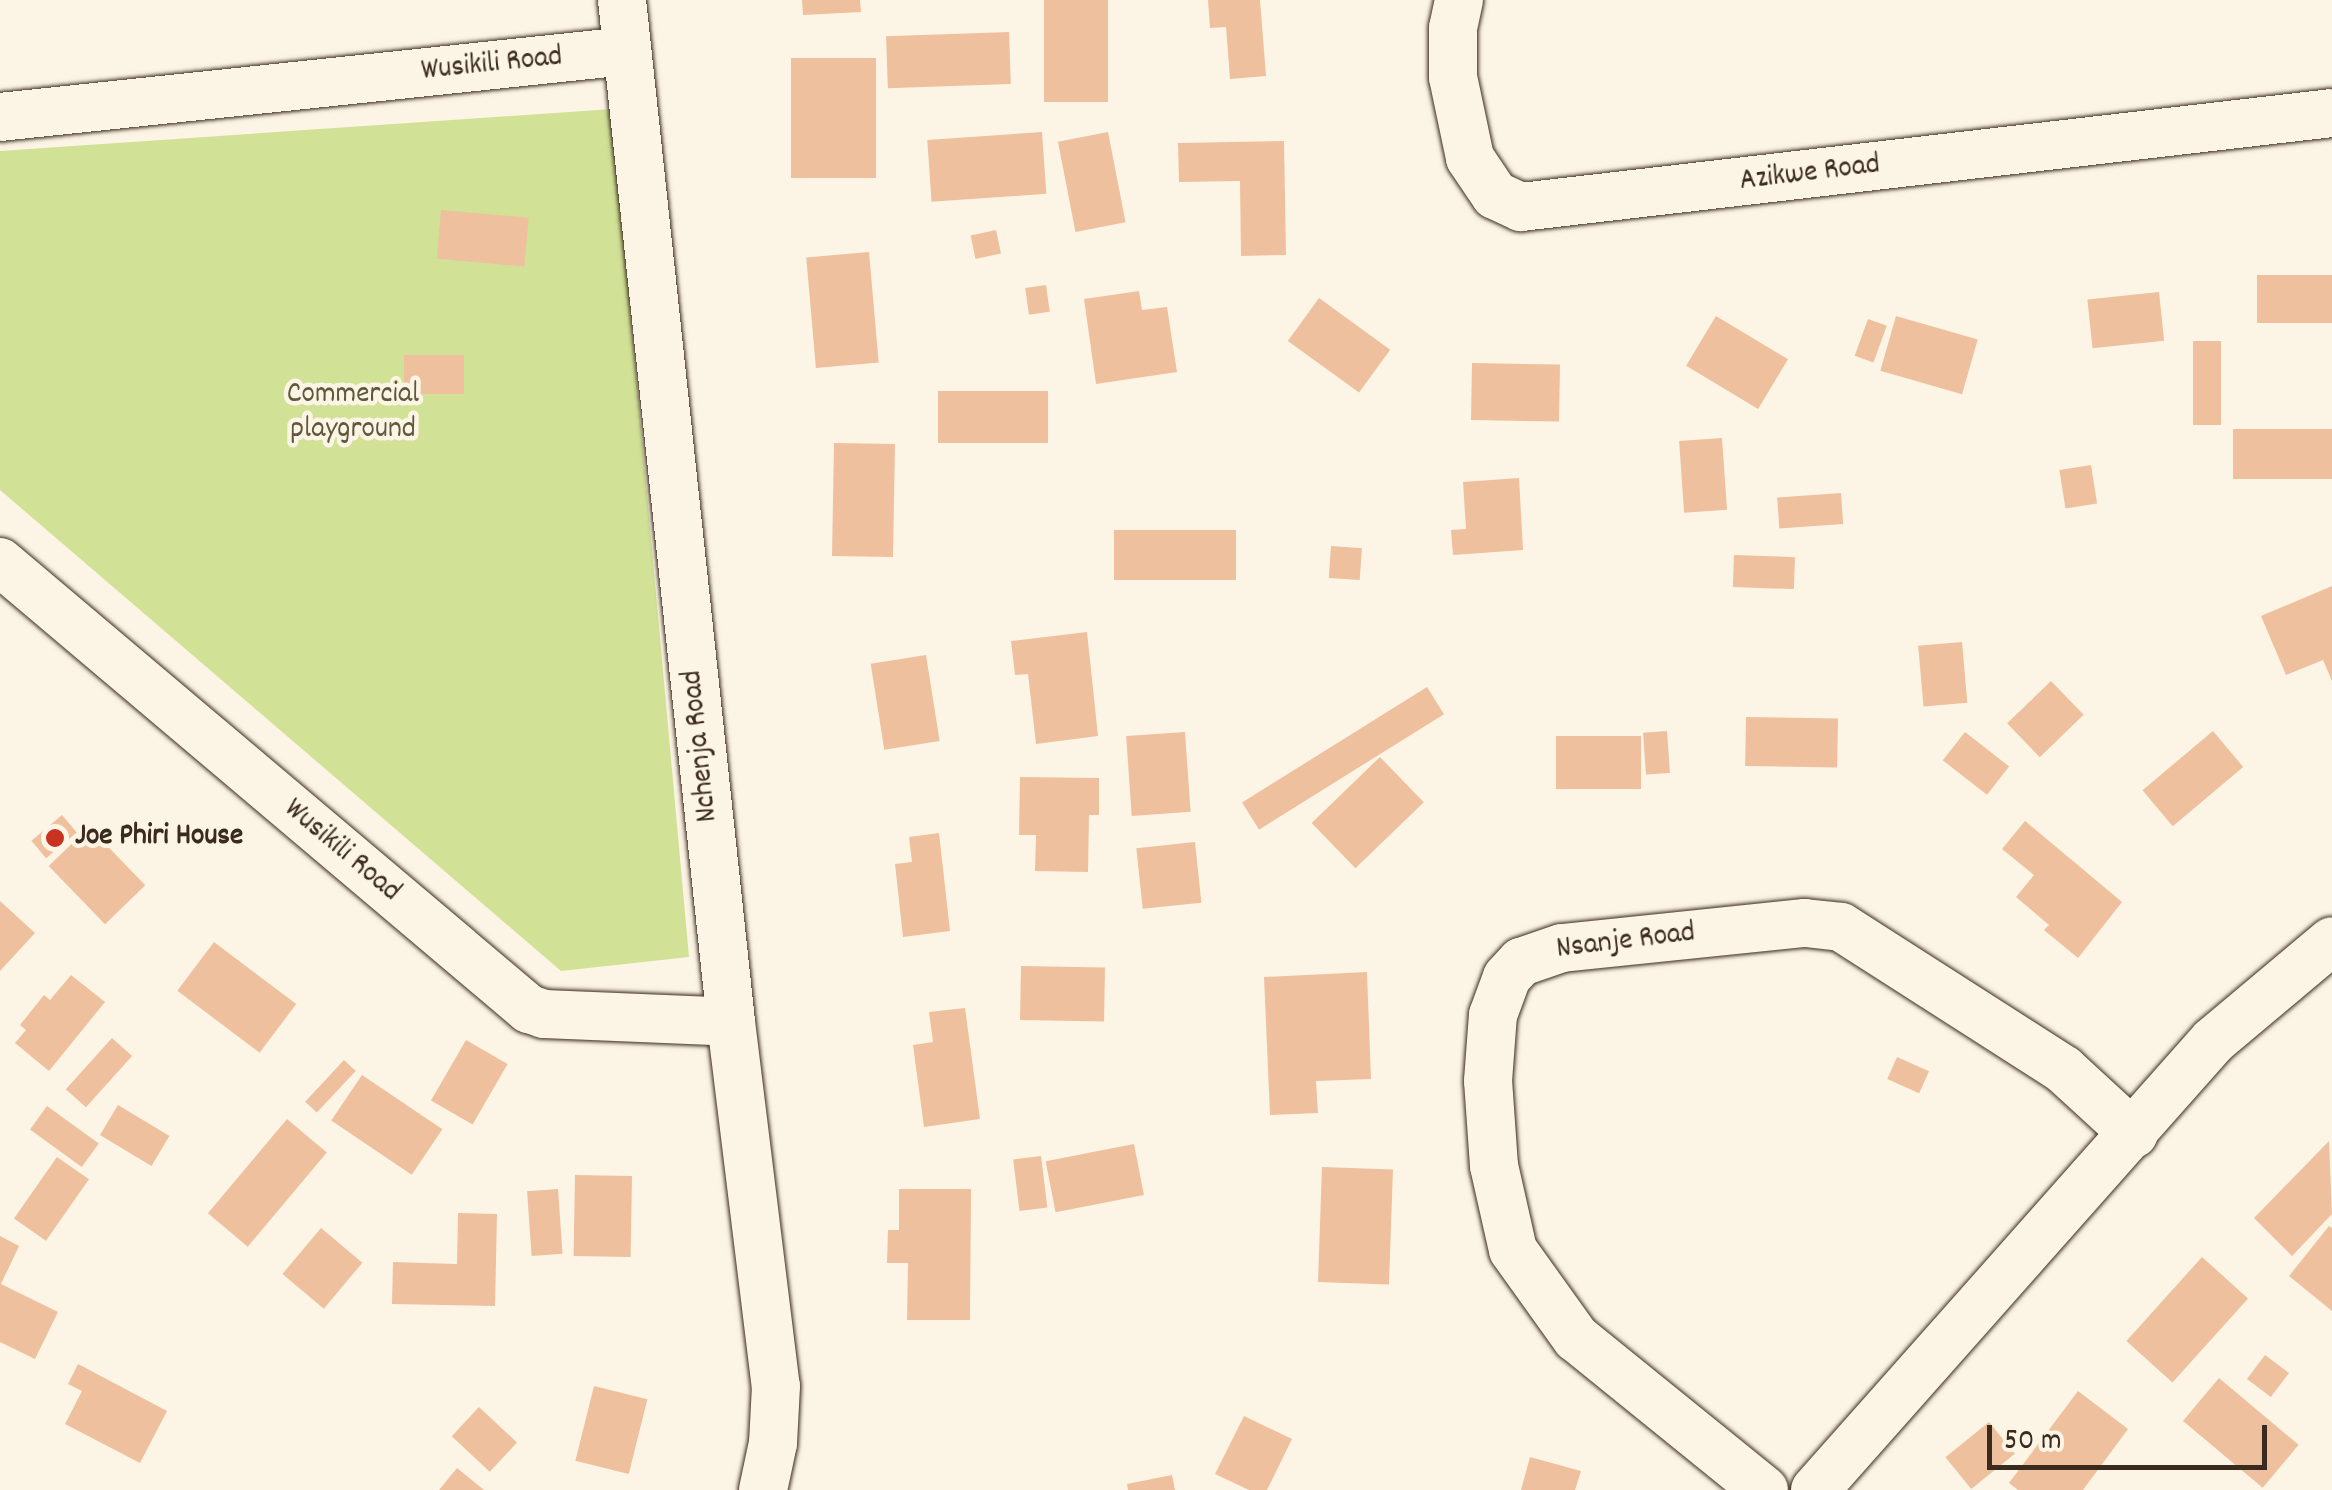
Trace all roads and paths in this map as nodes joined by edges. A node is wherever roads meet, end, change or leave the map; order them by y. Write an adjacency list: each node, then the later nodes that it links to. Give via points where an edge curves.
1 (622, 0): 3 (street, Nchenja Road)
2 (1459, 0): 4 (street, Azikwe Road, via 1454,77 1470,158 1495,195 1521,207)
3 (627, 52): 5 (street, Wusikili Road); 8 (street, Nchenja Road)
4 (2332, 113)
5 (0, 117)
6 (0, 562): 8 (street, Wusikili Road, via 530,1009)
7 (2332, 941): 9 (street, via 2213,1041)
8 (732, 1022): 10 (street, Nchenja Road, via 776,1386)
9 (2134, 1134): 11 (street, Nsanje Road, via 2062,1069 1840,927 1805,923 1562,948 1521,962 1493,1015 1488,1081 1494,1166 1512,1250 1576,1338); 12 (street)
10 (763, 1490)
11 (1764, 1490)
12 (1815, 1490)

